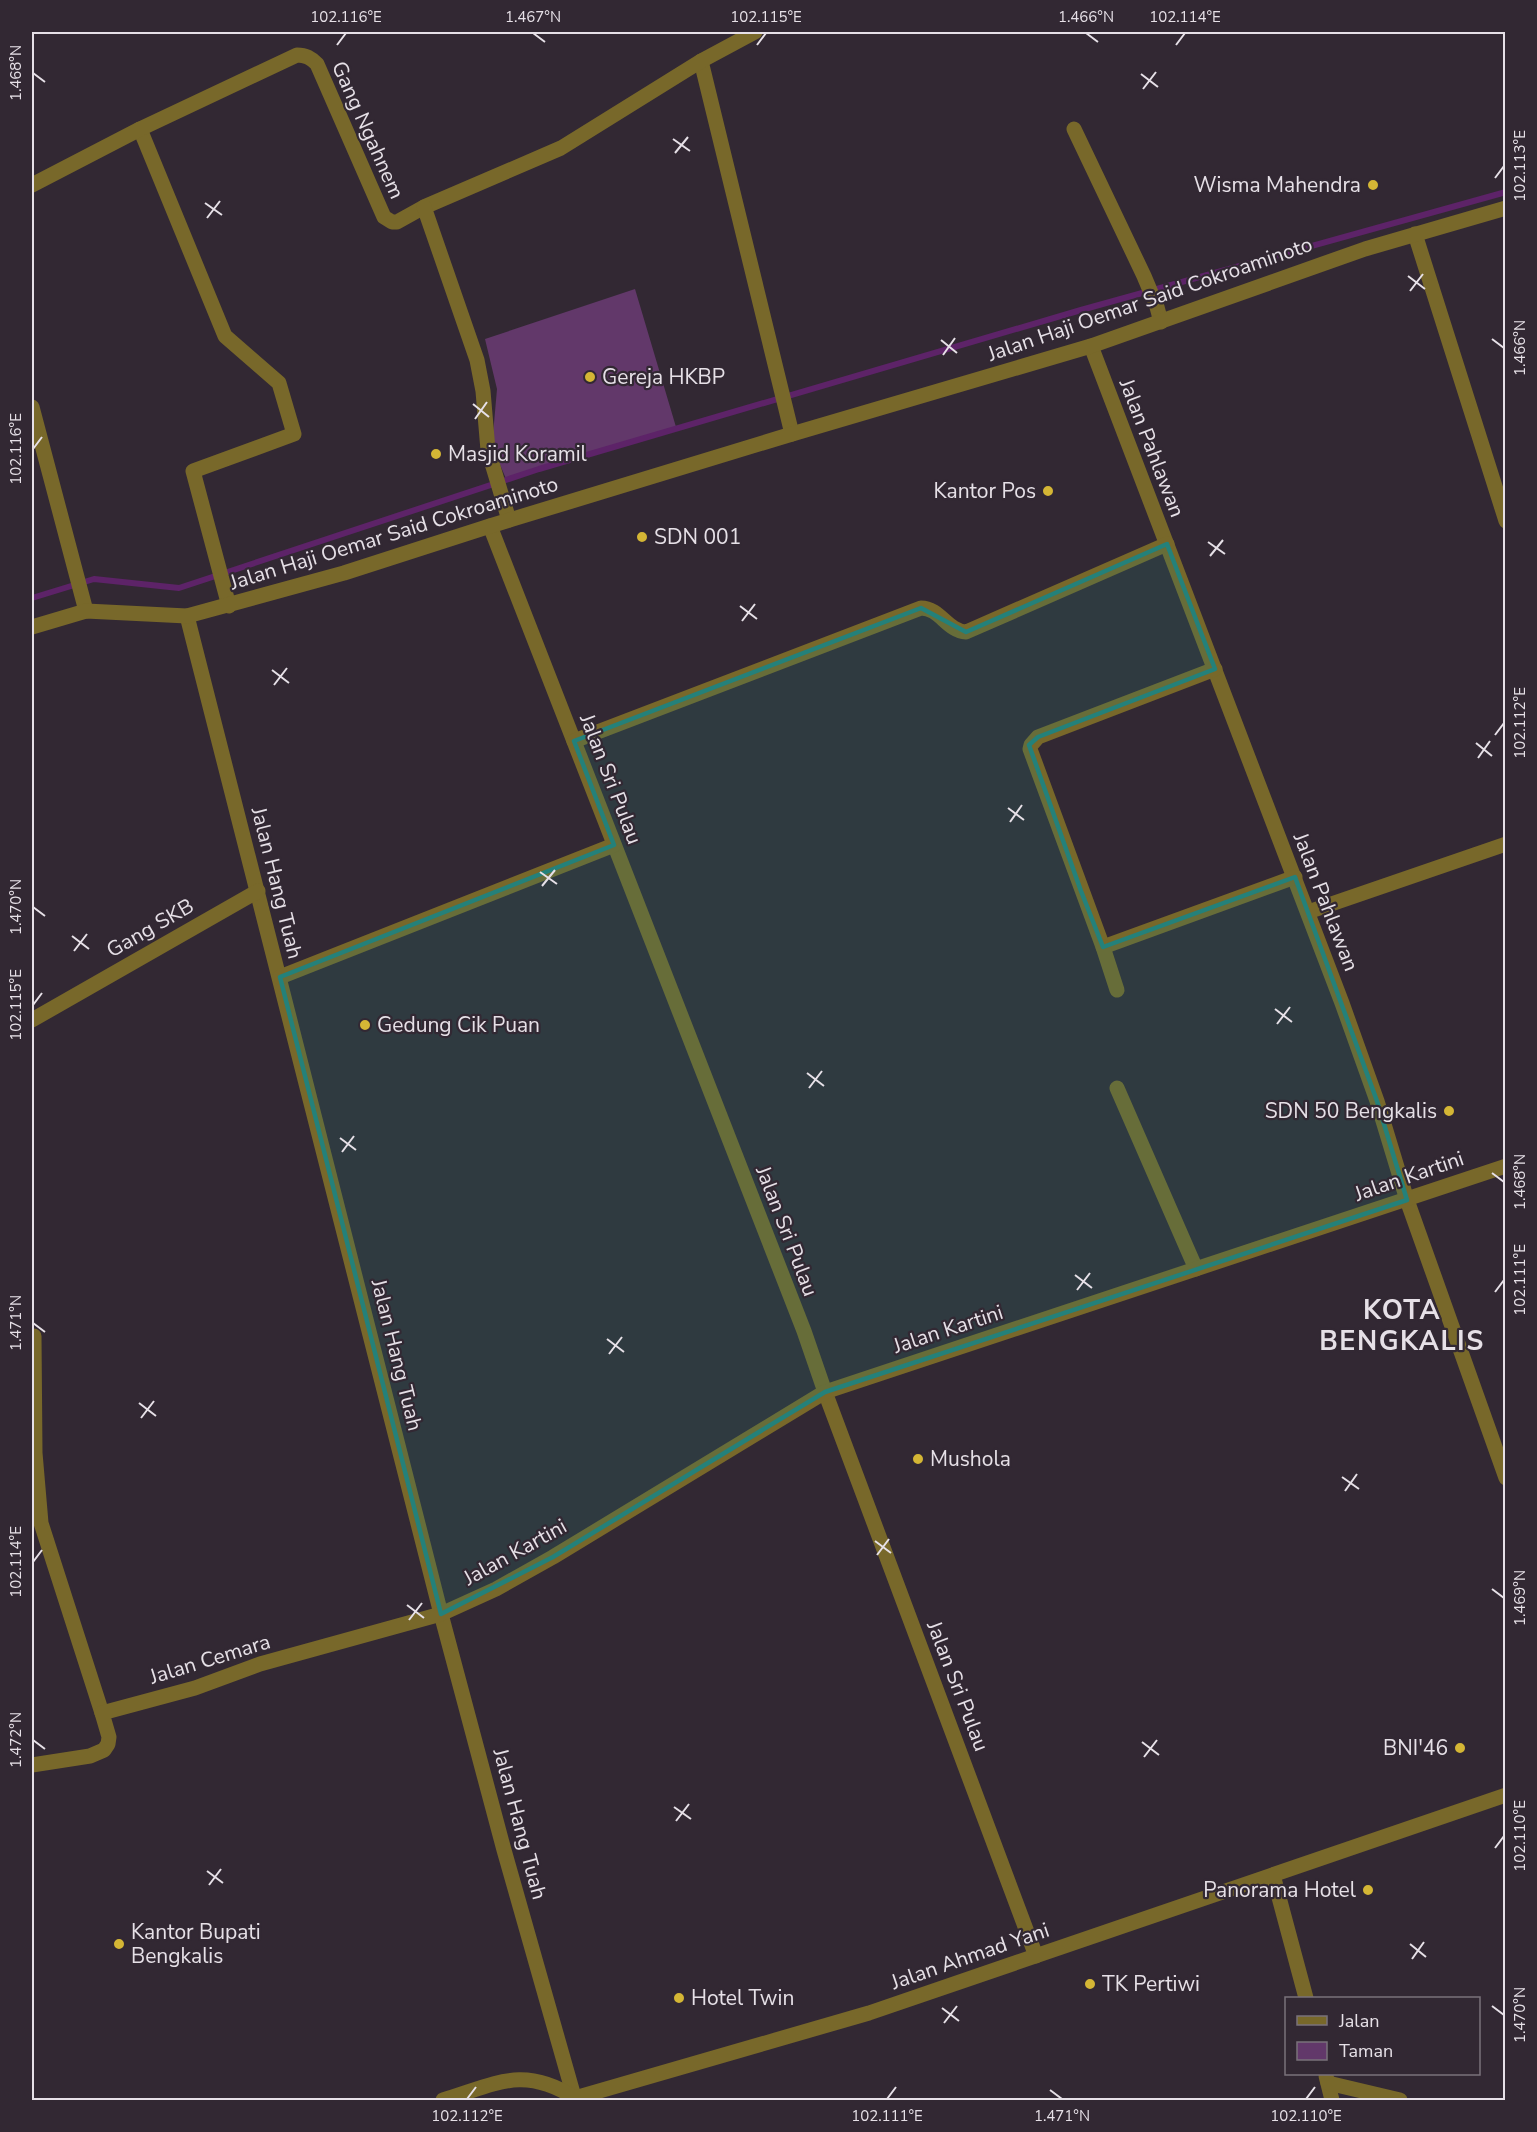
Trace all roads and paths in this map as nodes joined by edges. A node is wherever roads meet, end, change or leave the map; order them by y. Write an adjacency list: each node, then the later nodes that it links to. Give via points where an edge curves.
1 (755, 32): 2 (street, Gang Ngahnem)
2 (735, 36): 3 (street, Gang Ngahnem)
3 (701, 61): 7 (street, Gang Ngahnem, via 561,148); 13 (street)
4 (140, 129): 6 (street, Gang Ngahnem); 7 (street, Gang Ngahnem, via 303,55 317,64 384,217 398,222); 18 (street, via 225,336 279,383 294,434 193,471)
5 (1074, 129): 10 (street)
6 (32, 185)
7 (424, 207): 14 (street, via 477,360 486,440)
8 (1506, 208): 9 (street, Jalan Haji Oemar Said Cokroaminoto)
9 (1415, 234): 10 (street, Jalan Haji Oemar Said Cokroaminoto); 15 (street)
10 (1159, 315): 11 (street, Jalan Haji Oemar Said Cokroaminoto)
11 (1091, 346): 13 (street, Jalan Haji Oemar Said Cokroaminoto); 17 (street, Jalan Pahlawan)
12 (32, 407): 19 (street)
13 (790, 426): 14 (street, Jalan Haji Oemar Said Cokroaminoto)
14 (507, 513): 16 (street, Jalan Haji Oemar Said Cokroaminoto)
15 (1506, 521)
16 (490, 526): 18 (street, Jalan Haji Oemar Said Cokroaminoto, via 344,573); 23 (street, Jalan Sri Pulau)
17 (1167, 544): 22 (street, Jalan Pahlawan); 23 (street, via 966,632 955,630 933,611 921,608)
18 (227, 598): 20 (street, Jalan Haji Oemar Said Cokroaminoto)
19 (84, 605): 20 (street, Jalan Haji Oemar Said Cokroaminoto); 21 (street, Jalan Haji Oemar Said Cokroaminoto)
20 (187, 616): 27 (street, Jalan Hang Tuah)
21 (32, 627)
22 (1215, 669): 26 (street, Jalan Pahlawan); 29 (street, via 1038,737 1031,745)
23 (574, 741): 25 (street, Jalan Sri Pulau)
24 (1506, 844): 28 (street)
25 (614, 845): 30 (street); 38 (street, Jalan Sri Pulau)
26 (1295, 877): 28 (street, Jalan Pahlawan); 29 (street)
27 (258, 891): 30 (street, Jalan Hang Tuah); 32 (street, Gang SKB)
28 (1308, 912): 35 (street, Jalan Pahlawan, via 1377,1101)
29 (1103, 947): 31 (street)
30 (280, 977): 41 (street, Jalan Hang Tuah)
31 (1117, 990)
32 (32, 1020)
33 (1117, 1088): 36 (street)
34 (1506, 1166): 35 (street, Jalan Kartini)
35 (1407, 1200): 36 (street, Jalan Kartini); 39 (street, Jalan Pahlawan)
36 (1196, 1269): 38 (street, Jalan Kartini)
37 (34, 1336): 40 (street)
38 (825, 1392): 41 (street, Jalan Kartini, via 553,1557); 46 (street, Jalan Sri Pulau)
39 (1506, 1478)
40 (36, 1524): 42 (street)
41 (441, 1614): 42 (street, Jalan Cemara); 49 (street, Jalan Hang Tuah)
42 (102, 1713): 43 (street, via 109,1737 104,1750 90,1756)
43 (32, 1765)
44 (1506, 1795): 45 (street, Jalan Ahmad Yani)
45 (1273, 1875): 46 (street, Jalan Ahmad Yani); 47 (street)
46 (1036, 1956): 49 (street, Jalan Ahmad Yani, via 869,2013)
47 (1306, 1997)
48 (1327, 2078): 51 (street); 52 (street)
49 (575, 2099): 50 (street, via 549,2084 522,2079)
50 (443, 2100)
51 (1332, 2100)
52 (1400, 2100)

